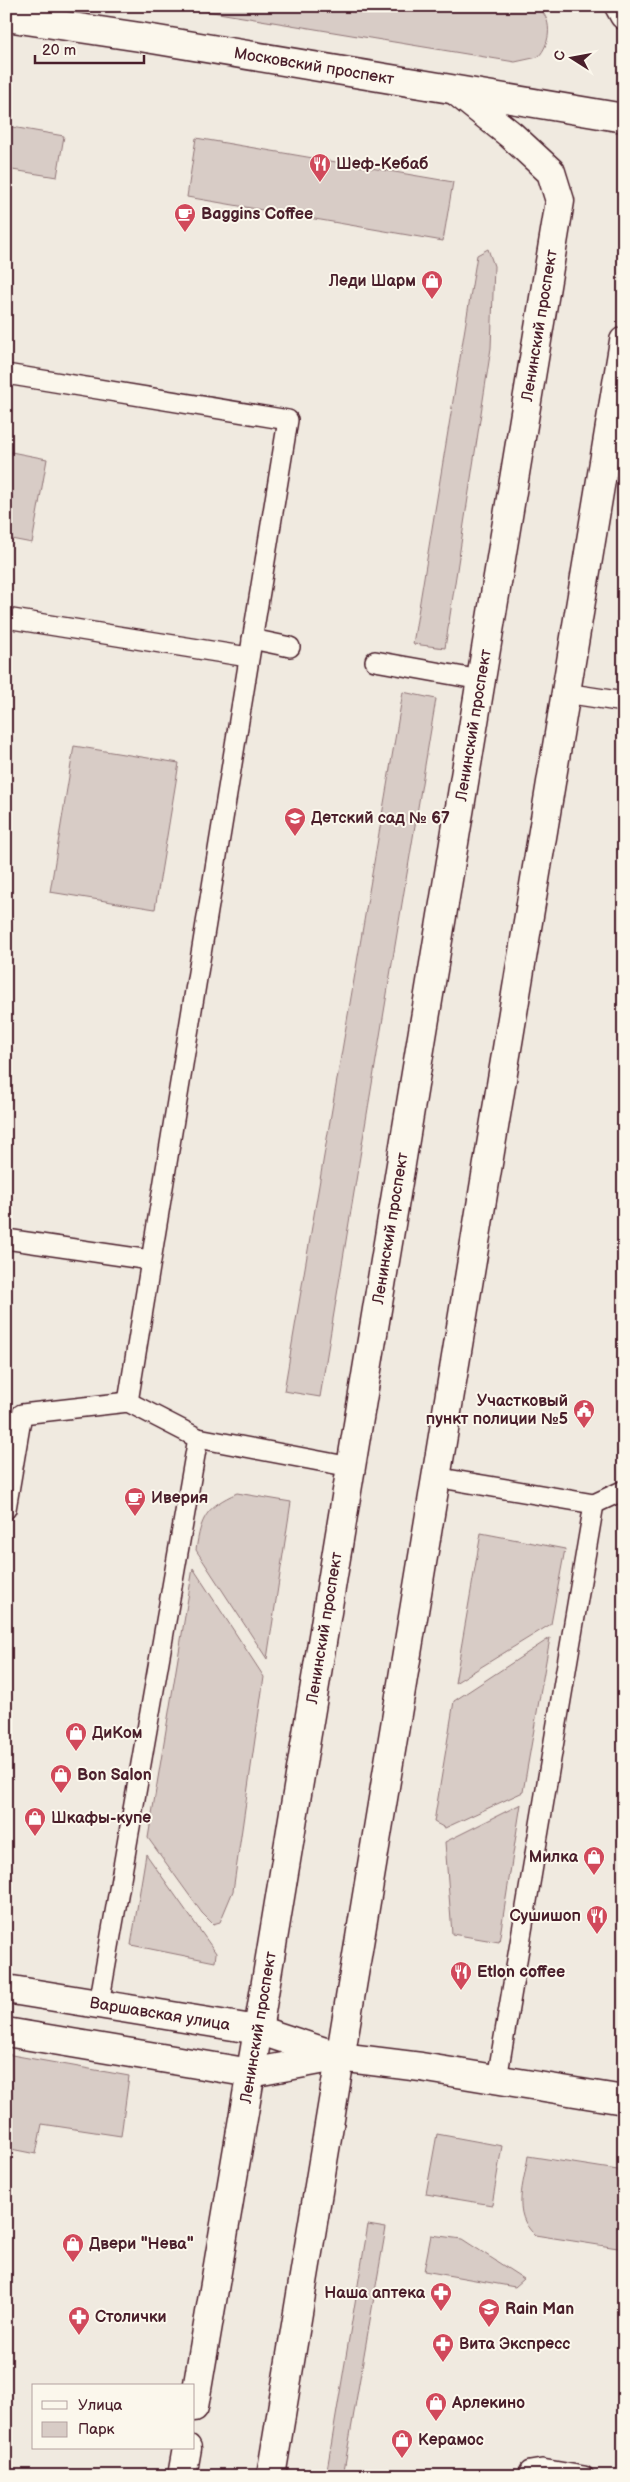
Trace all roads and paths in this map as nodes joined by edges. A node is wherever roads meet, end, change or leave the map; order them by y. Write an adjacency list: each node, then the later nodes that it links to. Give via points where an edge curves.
1 (619, 6): 2 (main road)
2 (624, 15)
3 (6, 17): 4 (main road, Московский проспект)
4 (456, 91): 5 (main road, Московский проспект); 12 (main road, Ленинский проспект, via 551,172 560,201)
5 (624, 118)
6 (624, 340): 13 (main road)
7 (6, 374): 10 (lane, via 288,420)
8 (6, 618): 10 (lane)
9 (290, 646): 10 (lane)
10 (250, 648): 16 (lane)
11 (375, 661): 12 (lane)
12 (481, 680): 19 (main road, Ленинский проспект)
13 (565, 692): 14 (lane); 20 (main road)
14 (624, 702)
15 (6, 1239): 16 (lane)
16 (150, 1260): 17 (lane)
17 (128, 1402): 18 (lane); 23 (lane, via 22,1414)
18 (198, 1438): 19 (lane); 25 (lane)
19 (351, 1467): 26 (main road, Ленинский проспект)
20 (435, 1477): 22 (lane); 28 (main road)
21 (624, 1490): 22 (lane)
22 (594, 1504): 30 (lane)
23 (6, 1509)
24 (6, 1989): 25 (main road, Варшавская улица)
25 (100, 2004): 26 (main road, Варшавская улица)
26 (258, 2030): 28 (main road, Варшавская улица); 29 (main road, Ленинский проспект)
27 (6, 2032): 29 (main road, Варшавская улица)
28 (340, 2057): 29 (main road, Варшавская улица); 30 (main road, Варшавская улица); 35 (main road)
29 (251, 2073): 32 (main road, Ленинский проспект)
30 (497, 2079): 31 (main road, Варшавская улица)
31 (624, 2100)
32 (195, 2401)
33 (187, 2450): 34 (main road)
34 (182, 2476)
35 (271, 2476)
36 (528, 2476): 37 (lane, via 530,2471 542,2468)
37 (584, 2476)

